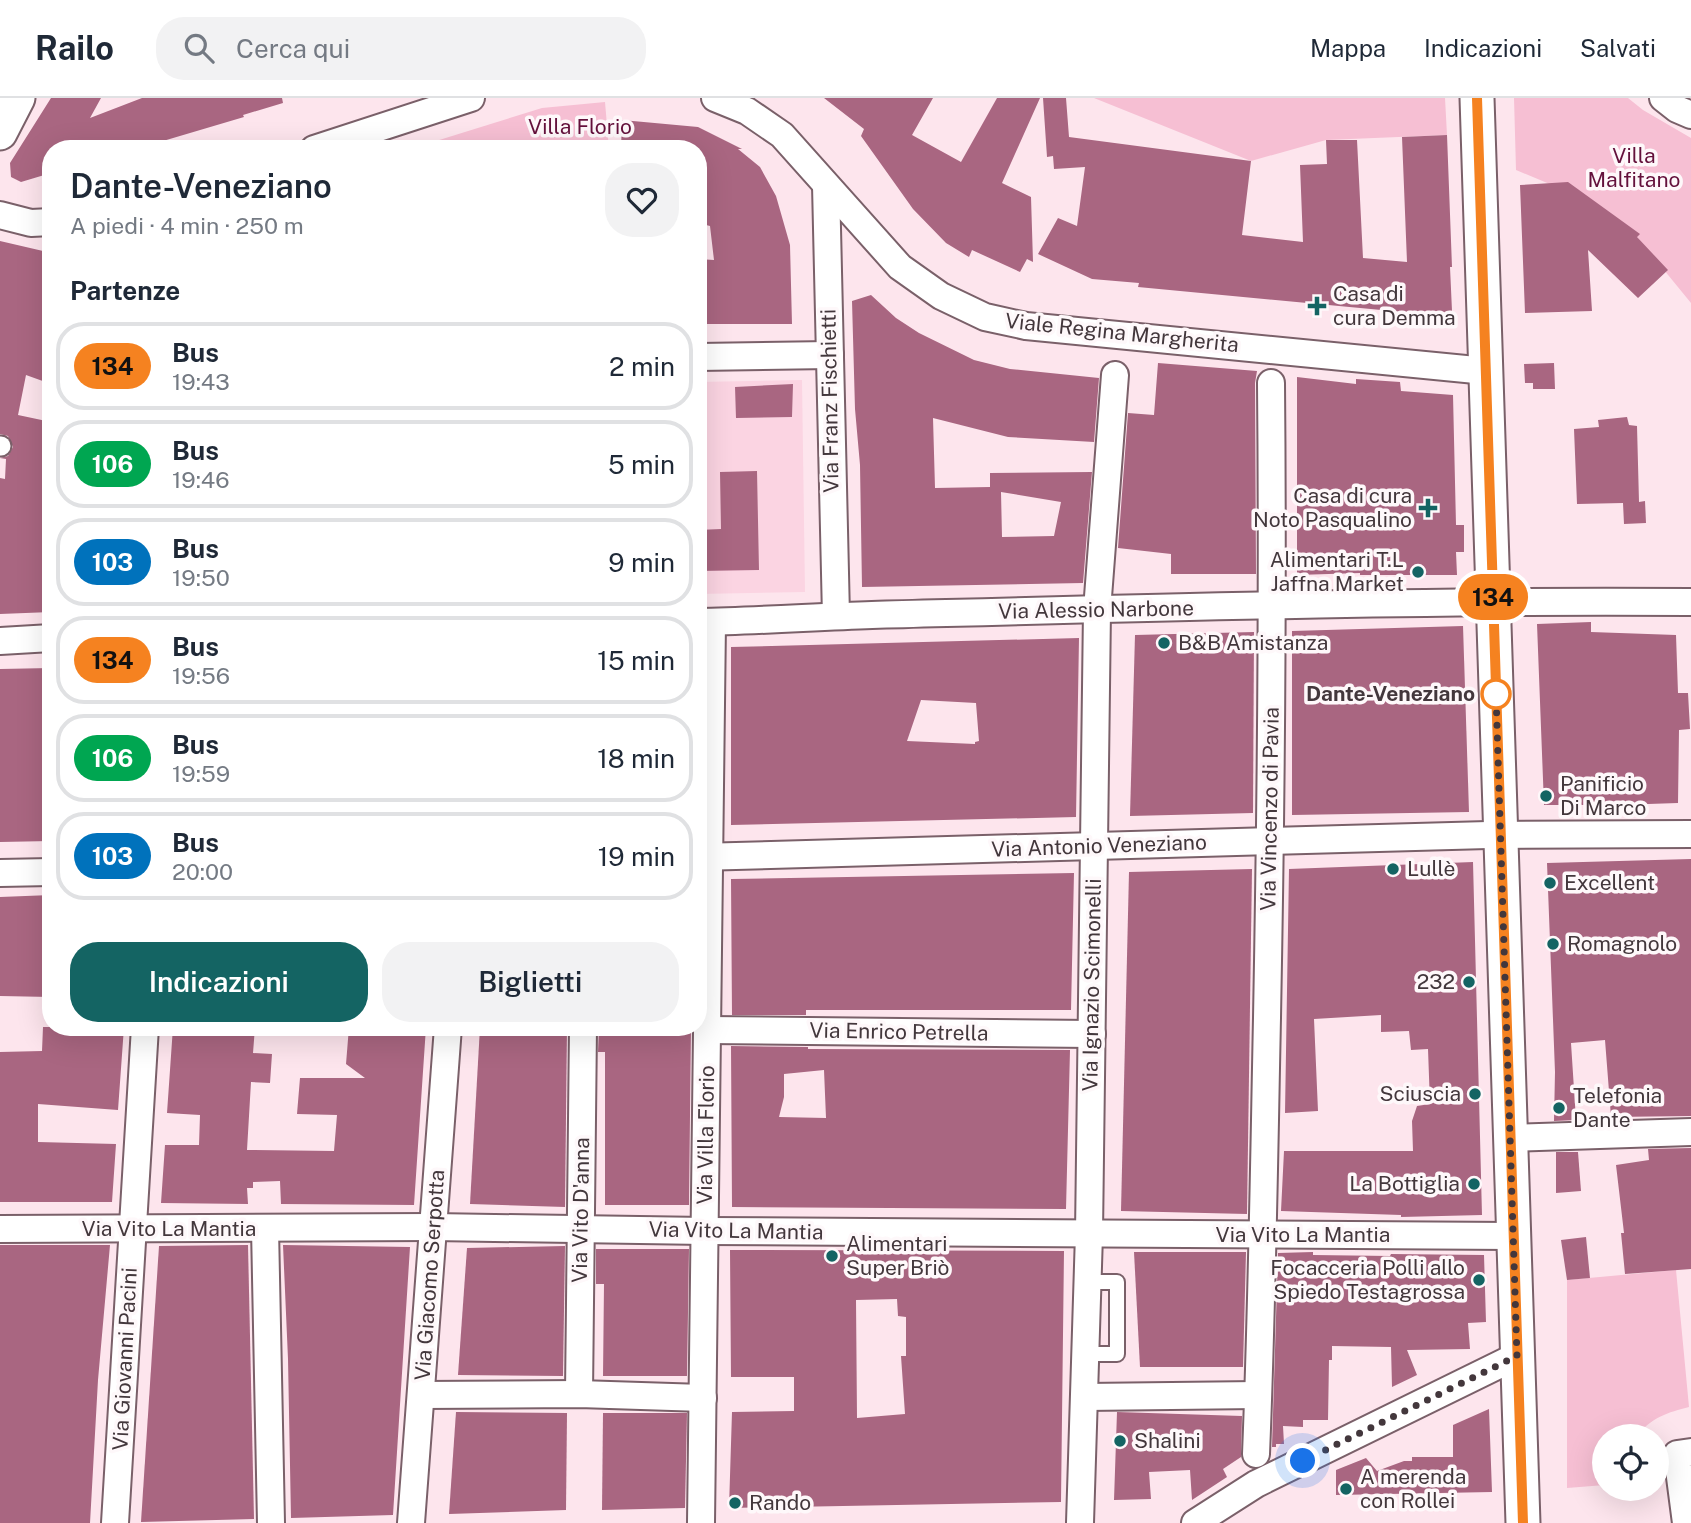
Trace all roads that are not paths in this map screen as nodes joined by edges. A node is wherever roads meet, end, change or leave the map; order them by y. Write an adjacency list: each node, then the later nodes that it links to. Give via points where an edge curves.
1 (18, 98): 7 (street)
2 (471, 98): 8 (street)
3 (715, 98): 9 (street, Viale Regina Margherita, via 747,111 782,135)
4 (1477, 98): 14 (street)
5 (1663, 98): 6 (street)
6 (1691, 115)
7 (0, 133)
8 (342, 140)
9 (826, 185): 12 (street, Via Franz Fischietti); 14 (street, Viale Regina Margherita, via 900,267 941,296 985,317 1026,326)
10 (0, 215): 11 (street)
11 (42, 222)
12 (830, 355): 13 (street); 21 (street, Via Franz Fischietti)
13 (707, 357)
14 (1486, 371): 17 (street)
15 (1115, 375): 20 (street, Via Ignazio Scimonelli)
16 (1271, 383): 19 (street, Via Vincenzo di Pavia)
17 (1493, 601): 18 (street, Via Alessio Narbone); 19 (street, Via Alessio Narbone); 26 (street)
18 (1691, 602)
19 (1273, 605): 20 (street, Via Alessio Narbone); 27 (street, Via Vincenzo di Pavia)
20 (1097, 610): 21 (street, Via Alessio Narbone); 28 (street, Via Ignazio Scimonelli)
21 (836, 616): 22 (street, Via Alessio Narbone)
22 (707, 622)
23 (42, 639): 24 (street)
24 (0, 641)
25 (1691, 834): 26 (street, Via Antonio Veneziano)
26 (1500, 835): 27 (street, Via Antonio Veneziano); 39 (street)
27 (1270, 841): 28 (street, Via Antonio Veneziano); 47 (street, Via Vincenzo di Pavia)
28 (1094, 846): 29 (street, Via Antonio Veneziano); 33 (street, Via Ignazio Scimonelli)
29 (707, 856)
30 (42, 872): 31 (street)
31 (0, 873)
32 (707, 1030): 33 (street, Via Enrico Petrella)
33 (1091, 1034): 46 (street, Via Ignazio Scimonelli)
34 (144, 1036): 43 (street, Via Giovanni Pacini)
35 (447, 1036): 40 (street, Via Giacomo Serpotta)
36 (583, 1036): 44 (street, Via Vito D'anna)
37 (707, 1036): 45 (street, Via Villa Florio)
38 (1691, 1132): 39 (street)
39 (1510, 1138): 48 (street)
40 (433, 1227): 41 (street, Via Vito La Mantia); 44 (street, Via Vito La Mantia); 51 (street, Via Giacomo Serpotta)
41 (265, 1228): 43 (street, Via Vito La Mantia); 58 (street)
42 (0, 1229): 43 (street, Via Vito La Mantia)
43 (132, 1229): 57 (street, Via Giovanni Pacini)
44 (580, 1229): 45 (street, Via Vito La Mantia); 50 (street, Via Vito D'anna)
45 (705, 1231): 46 (street, Via Vito La Mantia); 54 (street, Via Villa Florio)
46 (1089, 1234): 47 (street, Via Vito La Mantia); 53 (street, Via Ignazio Scimonelli)
47 (1263, 1235): 48 (street, Via Vito La Mantia); 52 (street, Via Vincenzo di Pavia)
48 (1513, 1236): 49 (street)
49 (1517, 1356): 62 (street, via 1256,1484); 63 (street)
50 (579, 1394): 51 (street); 54 (street)
51 (421, 1395): 59 (street, Via Giacomo Serpotta)
52 (1258, 1395): 53 (street); 56 (street, Via Vincenzo di Pavia)
53 (1085, 1397): 61 (street, Via Ignazio Scimonelli)
54 (702, 1398): 60 (street, Via Villa Florio)
55 (1691, 1451): 64 (street, via 1677,1454)
56 (1256, 1454)
57 (115, 1523)
58 (271, 1523)
59 (411, 1523)
60 (701, 1523)
61 (1080, 1523)
62 (1195, 1523)
63 (1522, 1523)
64 (1686, 1523)

